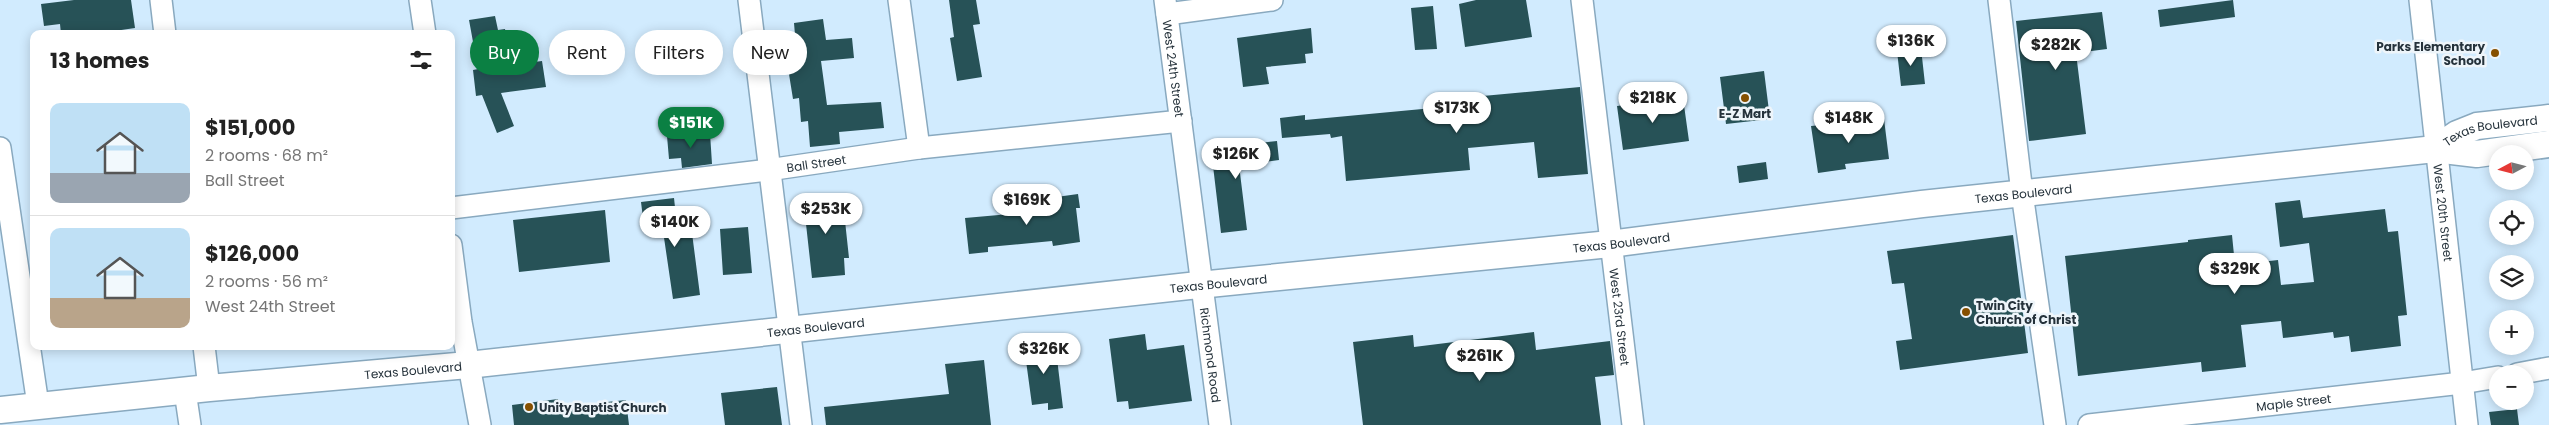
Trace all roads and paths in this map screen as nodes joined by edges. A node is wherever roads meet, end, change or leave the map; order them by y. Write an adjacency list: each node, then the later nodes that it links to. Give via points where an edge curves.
1 (161, 0): 10 (street)
2 (420, 0): 11 (street)
3 (749, 0): 18 (street)
4 (899, 0): 16 (street)
5 (1272, 0): 9 (street)
6 (1582, 0): 21 (street, West 23rd Street)
7 (1998, 0): 19 (street)
8 (2420, 0): 17 (street, West 20th Street)
9 (1166, 7): 13 (street, West 24th Street)
10 (165, 30)
11 (424, 30)
12 (2549, 118): 17 (main road, Texas Boulevard, via 2477,126 2457,134)
13 (1181, 121): 16 (street, Ball Street); 23 (street, West 24th Street)
14 (2549, 144): 17 (main road, Texas Boulevard, via 2477,154)
15 (0, 148): 32 (street)
16 (919, 148): 18 (street, Ball Street)
17 (2435, 149): 19 (main road, Texas Boulevard); 30 (street, West 20th Street)
18 (768, 170): 20 (street, Ball Street); 24 (street)
19 (2022, 193): 21 (main road, Texas Boulevard); 39 (street)
20 (455, 208)
21 (1610, 244): 23 (main road, Texas Boulevard); 38 (street, West 23rd Street)
22 (455, 274): 26 (street)
23 (1201, 285): 24 (main road, Texas Boulevard); 37 (street, Richmond Road)
24 (788, 330): 26 (main road, Texas Boulevard); 36 (street)
25 (203, 350): 31 (street)
26 (468, 365): 31 (main road, Texas Boulevard); 35 (street)
27 (2549, 368): 28 (street)
28 (2534, 371)
29 (2489, 378): 30 (street, Maple Street)
30 (2462, 383): 40 (street, Maple Street); 41 (street, West 20th Street)
31 (197, 389): 32 (main road, Texas Boulevard); 34 (street)
32 (38, 405): 33 (main road, Texas Boulevard)
33 (0, 410)
34 (190, 425)
35 (480, 425)
36 (800, 425)
37 (1220, 425)
38 (1633, 425)
39 (2055, 425)
40 (2089, 425)
41 (2467, 425)

